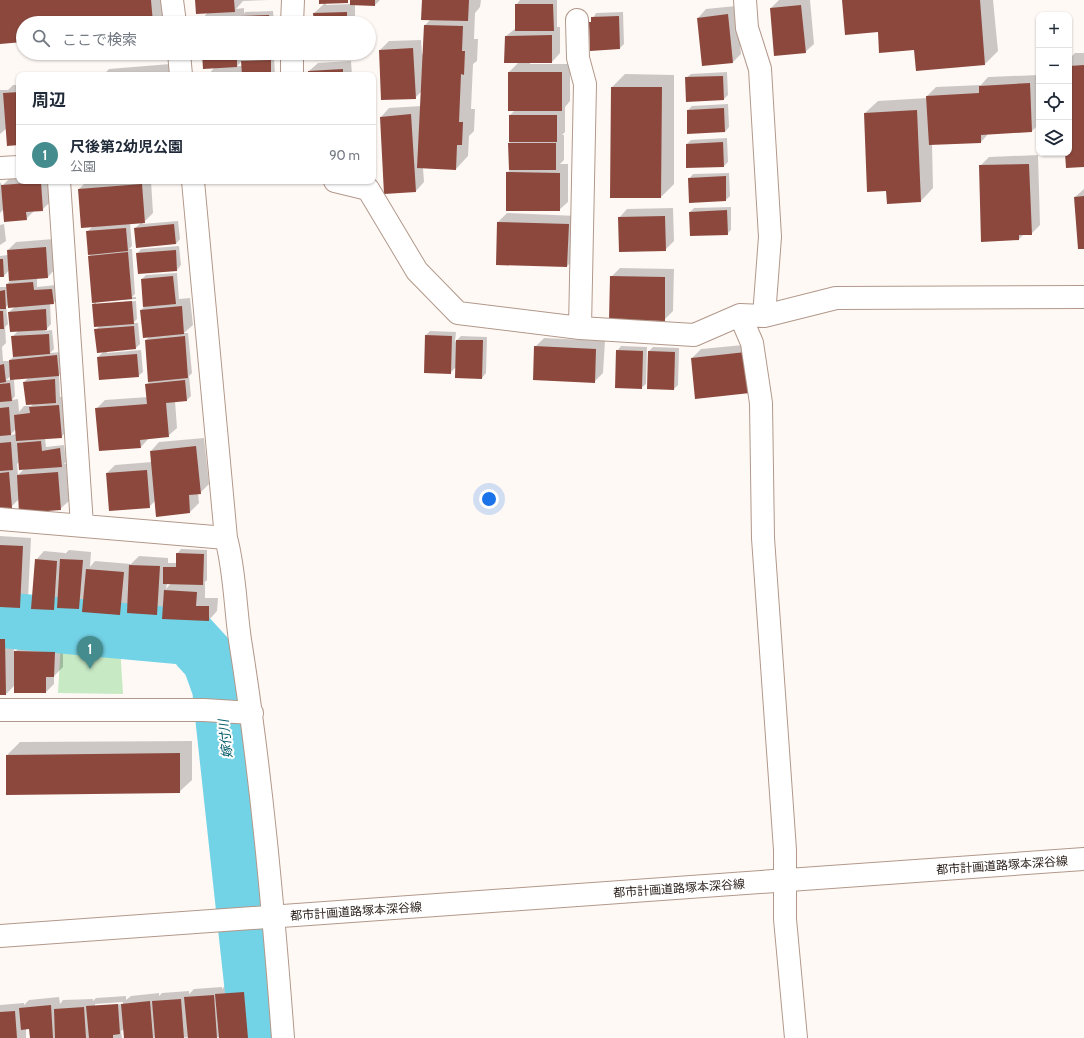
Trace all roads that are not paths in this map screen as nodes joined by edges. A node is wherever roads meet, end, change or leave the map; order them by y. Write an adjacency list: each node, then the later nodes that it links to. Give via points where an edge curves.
1 (172, 0): 4 (street)
2 (293, 0): 5 (street)
3 (745, 0): 18 (street, via 747,28 760,69 762,99 770,237)
4 (174, 16)
5 (292, 16)
6 (577, 20): 19 (street, via 578,58 585,84)
7 (180, 60): 9 (street)
8 (292, 60): 10 (street)
9 (181, 72)
10 (292, 72)
11 (16, 167): 12 (street)
12 (0, 168)
13 (59, 184): 21 (street)
14 (193, 184): 22 (street)
15 (347, 184): 19 (street, via 368,189 417,271 458,313)
16 (1084, 297): 18 (street, via 836,298)
17 (740, 315): 18 (street); 19 (street, via 694,335); 26 (street, via 752,343 761,403 763,538 785,850)
18 (764, 316)
19 (580, 328)
20 (0, 519): 21 (street)
21 (82, 525): 22 (street)
22 (226, 538): 24 (street, via 231,557 236,615)
23 (0, 710): 24 (street, via 204,710)
24 (252, 713): 27 (street)
25 (1084, 859): 26 (street, 都市計画道路塚本深谷線)
26 (784, 881): 27 (street, 都市計画道路塚本深谷線); 30 (street)
27 (274, 917): 28 (street, 都市計画道路塚本深谷線); 29 (street)
28 (0, 936)
29 (283, 1038)
30 (796, 1038)

